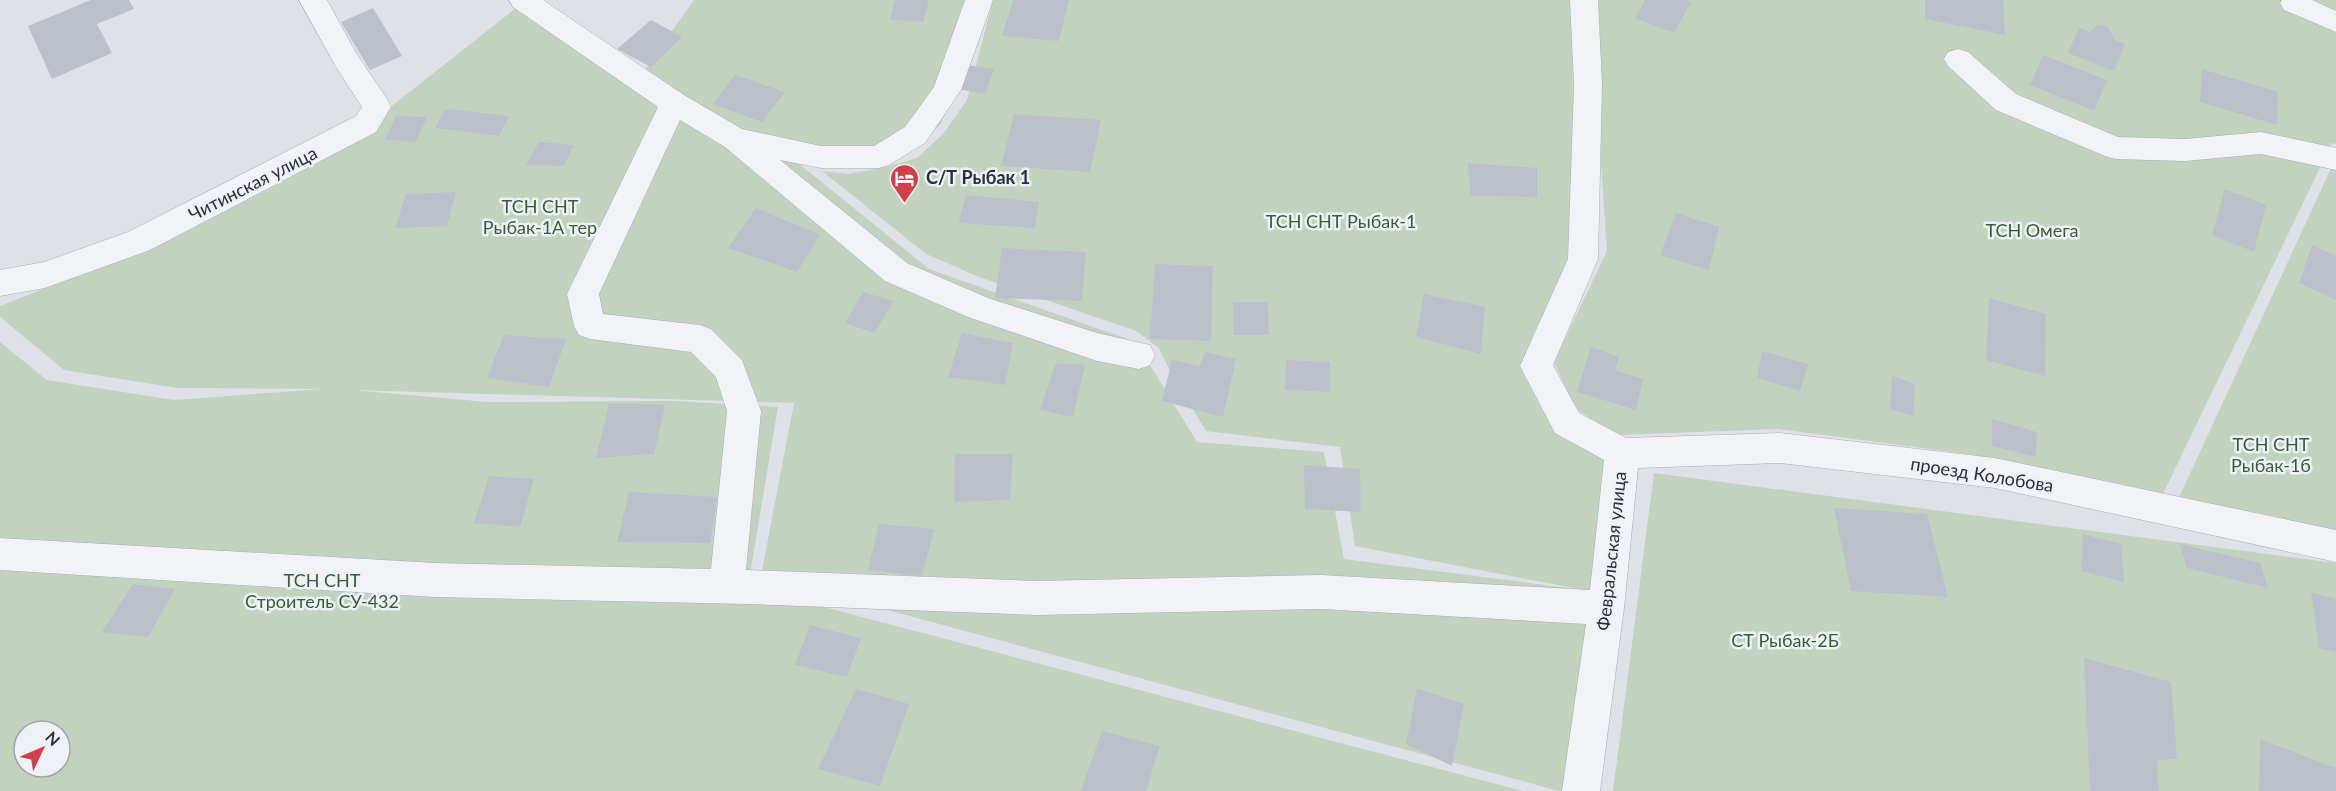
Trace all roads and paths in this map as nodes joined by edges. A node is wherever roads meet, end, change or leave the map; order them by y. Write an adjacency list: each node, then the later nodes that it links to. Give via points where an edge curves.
1 (313, 0): 11 (lane, Читинская улица, via 377,107 366,124 139,241 45,275)
2 (523, 0): 8 (lane)
3 (979, 0): 9 (lane, via 947,90 915,135 879,157 821,157)
4 (1584, 0): 13 (lane, Февральская улица, via 1587,85 1583,259 1536,366 1567,423)
5 (2294, 3): 6 (lane)
6 (2336, 22)
7 (1958, 59): 10 (lane, via 2006,102 2115,148 2185,150 2261,143)
8 (674, 103): 9 (lane); 16 (lane, via 583,294 590,326 700,339 730,370 744,411)
9 (735, 139): 12 (lane, via 896,272 979,308 1097,347)
10 (2336, 159)
11 (0, 283)
12 (1139, 355)
13 (1622, 453): 14 (lane, проезд Колобова, via 1780,448 1995,473); 17 (lane, Февральская улица)
14 (2336, 546)
15 (0, 554): 16 (lane, via 435,579)
16 (728, 586): 17 (lane, via 1037,598 1321,592)
17 (1606, 608): 18 (lane, Февральская улица)
18 (1581, 791)

